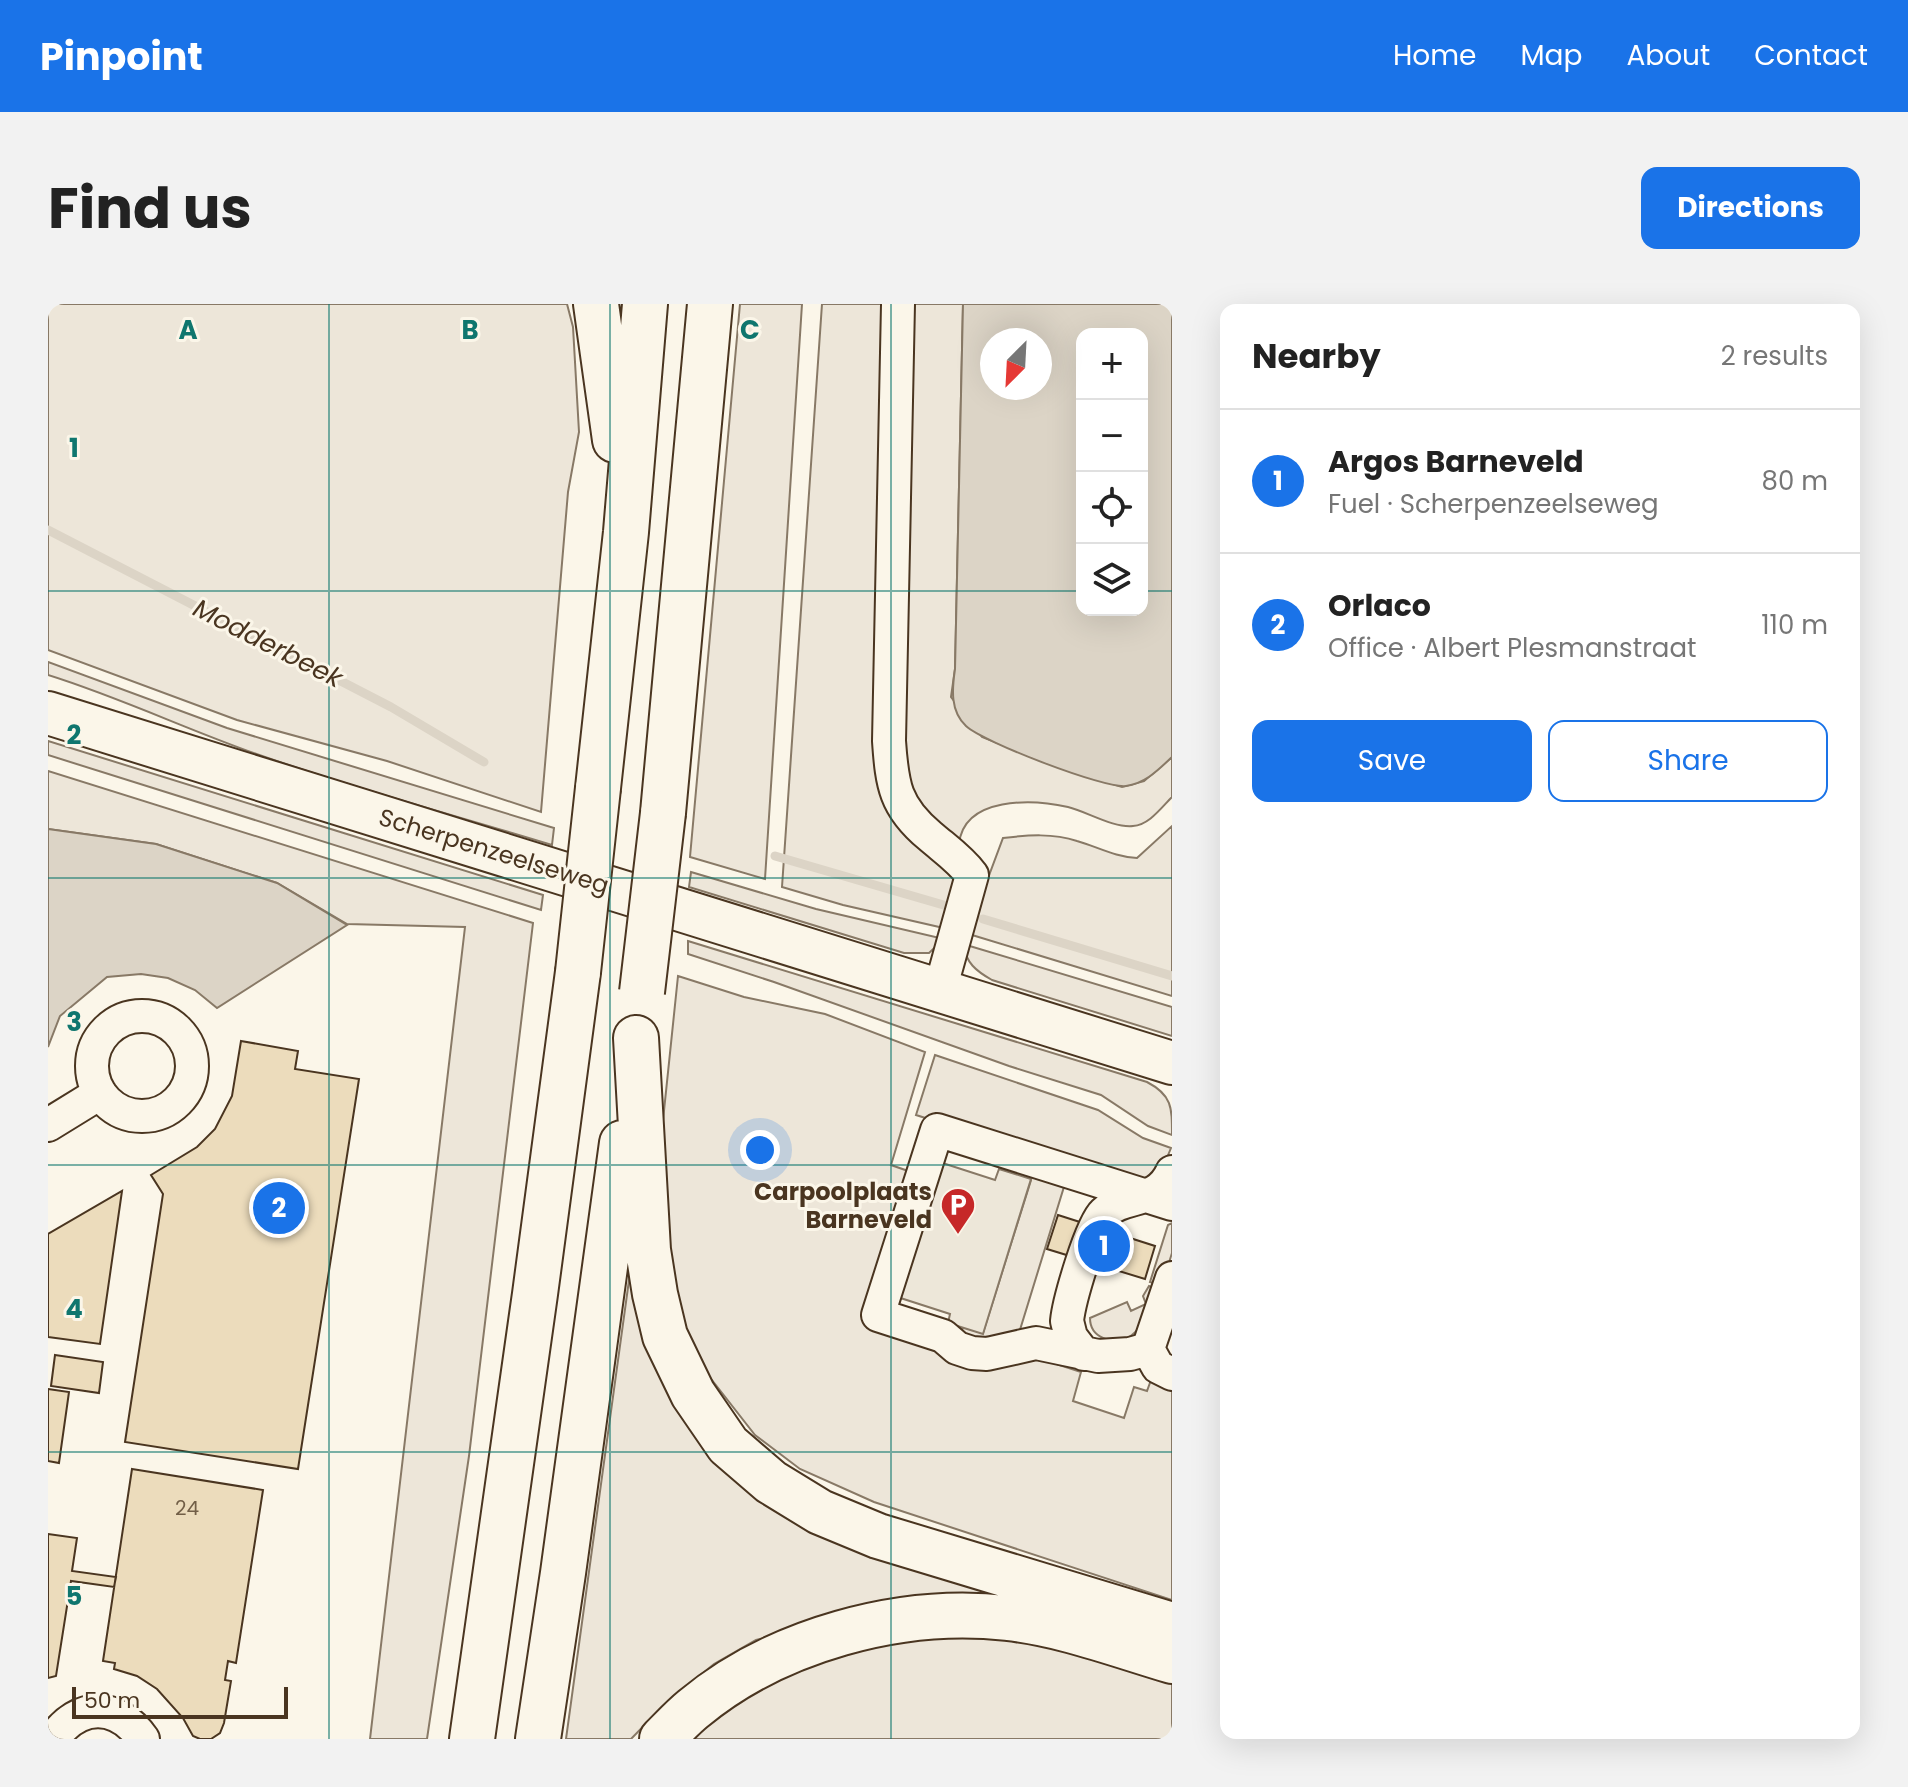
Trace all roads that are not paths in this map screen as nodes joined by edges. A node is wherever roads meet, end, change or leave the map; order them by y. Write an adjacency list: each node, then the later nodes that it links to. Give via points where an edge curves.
1 (596, 304): 5 (highway)
2 (645, 304): 5 (highway)
3 (710, 304): 8 (highway, bridge, via 663,813)
4 (898, 304): 7 (street, via 892,782 904,811 972,875)
5 (626, 532): 22 (highway, bridge, via 578,972)
6 (48, 713): 7 (main road, Scherpenzeelseweg)
7 (940, 990): 9 (main road, Scherpenzeelseweg)
8 (636, 1038): 18 (highway, via 655,1294 665,1336 693,1394 728,1445 771,1482 820,1512 878,1536); 23 (highway)
9 (1172, 1063)
10 (100, 1093): 11 (street)
11 (48, 1125)
12 (1172, 1172): 13 (street, via 1160,1188)
13 (1160, 1200): 16 (street, via 1108,1210 1096,1223 1067,1321); 16 (street, via 937,1130 878,1315 943,1336 972,1353 1036,1343)
14 (1172, 1278): 15 (street)
15 (1148, 1349): 16 (street, via 1111,1356); 17 (street, via 1158,1367)
16 (1084, 1354)
17 (1172, 1374)
18 (1172, 1625)
19 (1172, 1661): 24 (highway, via 1007,1618 883,1622 818,1641 756,1669 693,1709)
20 (53, 1739): 21 (street, via 75,1716 106,1711 134,1726)
21 (143, 1739)
22 (472, 1739)
23 (538, 1739)
24 (662, 1739)

